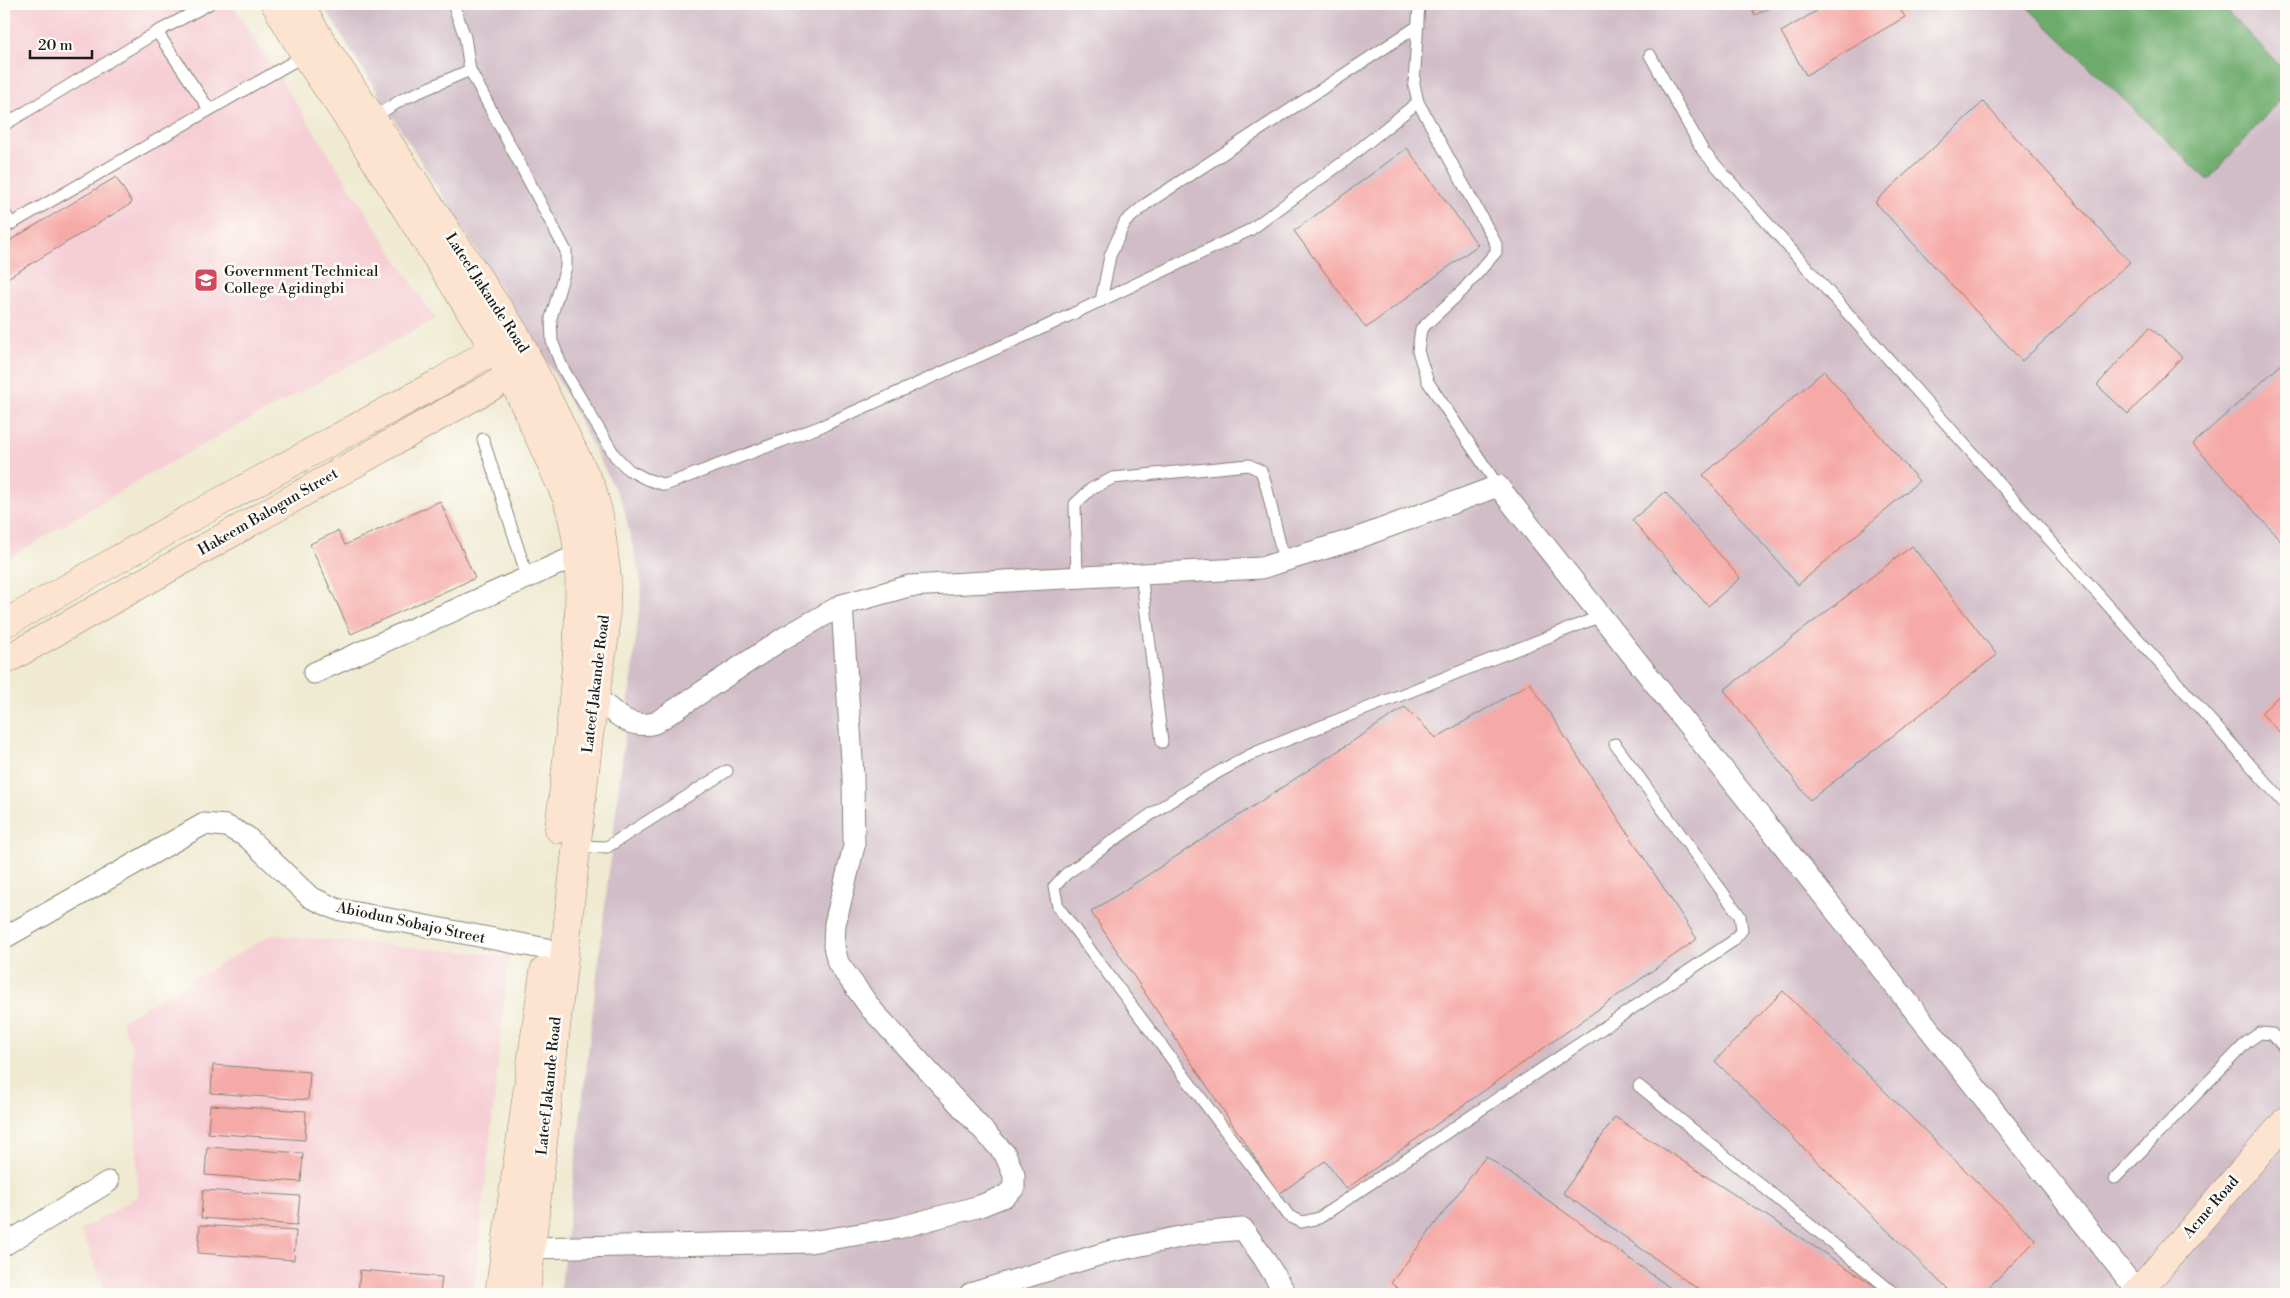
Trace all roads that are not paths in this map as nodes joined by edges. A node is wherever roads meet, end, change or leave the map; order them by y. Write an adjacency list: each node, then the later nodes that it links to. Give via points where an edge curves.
1 (209, 4): 7 (lane)
2 (275, 4): 8 (main road, Lateef Jakande Road)
3 (300, 4): 13 (main road, Lateef Jakande Road)
4 (453, 4): 10 (lane)
5 (1419, 4): 6 (lane)
6 (1418, 26): 11 (lane, via 1414,84); 17 (lane, via 1154,199 1125,222 1110,256)
7 (157, 32): 12 (lane); 14 (lane)
8 (305, 55): 12 (lane); 18 (main road, Lateef Jakande Road)
9 (1650, 55): 38 (lane, via 1703,151)
10 (470, 70): 13 (lane, via 403,99); 17 (lane, via 566,250 566,267 551,318 552,341 562,368 615,456 629,470 646,479 665,484 822,426)
11 (1418, 102): 17 (lane, via 1250,230); 21 (lane, via 1496,244 1496,252 1463,290 1421,329 1418,351 1428,382)
12 (209, 110): 16 (lane)
13 (372, 118): 18 (main road, Lateef Jakande Road)
14 (4, 125)
15 (4, 212): 16 (lane)
16 (7, 225)
17 (1101, 301)
18 (505, 342): 19 (main road, Lateef Jakande Road); 22 (main road, Hakeem Balogun Street, via 442,381)
19 (522, 369): 23 (main road, Hakeem Balogun Street); 24 (main road, Lateef Jakande Road, via 574,519); 34 (main road, Lateef Jakande Road, via 592,489 599,516 607,577)
20 (483, 439): 27 (lane)
21 (1498, 486): 25 (street); 30 (street)
22 (203, 511): 23 (main road); 31 (main road, Hakeem Balogun Street)
23 (218, 540): 32 (main road, Hakeem Balogun Street)
24 (578, 555): 27 (street); 41 (main road, Lateef Jakande Road, via 581,578 576,673)
25 (1284, 561): 26 (street, via 1261,568); 28 (lane, via 1261,471 1249,465 1113,478 1091,489 1075,504)
26 (1141, 573): 28 (street); 35 (lane)
27 (527, 576): 33 (street)
28 (1078, 576): 29 (street, via 909,586)
29 (842, 605): 34 (street, via 784,638 655,723 643,726 630,723); 48 (street, via 854,846 834,924 838,963 872,1010 1005,1154 1014,1175 1014,1188 1005,1196 980,1206 898,1228 810,1242)
30 (1600, 616): 36 (lane, via 1220,770 1188,788 1066,874 1054,887 1058,907 1289,1216 1302,1222 1319,1218 1733,941 1742,930 1740,916); 49 (street)
31 (4, 624)
32 (4, 661)
33 (314, 673)
34 (596, 697): 39 (main road, Lateef Jakande Road)
35 (1162, 742)
36 (1615, 744)
37 (727, 771): 39 (lane, via 607,847)
38 (2286, 805)
39 (576, 846): 48 (main road, Lateef Jakande Road)
40 (4, 938): 41 (street, Abiodun Sobajo Street, via 204,824 226,826 247,837 310,897 336,909)
41 (547, 949): 50 (main road, Lateef Jakande Road)
42 (2286, 1050): 45 (lane, via 2272,1034 2260,1033 2246,1042)
43 (1639, 1086): 54 (lane)
44 (2286, 1121): 49 (main road, Acme Road)
45 (2115, 1178)
46 (108, 1182): 47 (street)
47 (4, 1245)
48 (531, 1248): 51 (main road, Lateef Jakande Road)
49 (2137, 1293)
50 (499, 1294)
51 (526, 1294)
52 (970, 1294): 53 (street, via 1108,1252 1199,1233 1243,1229 1264,1256)
53 (1286, 1294)
54 (1895, 1294)

